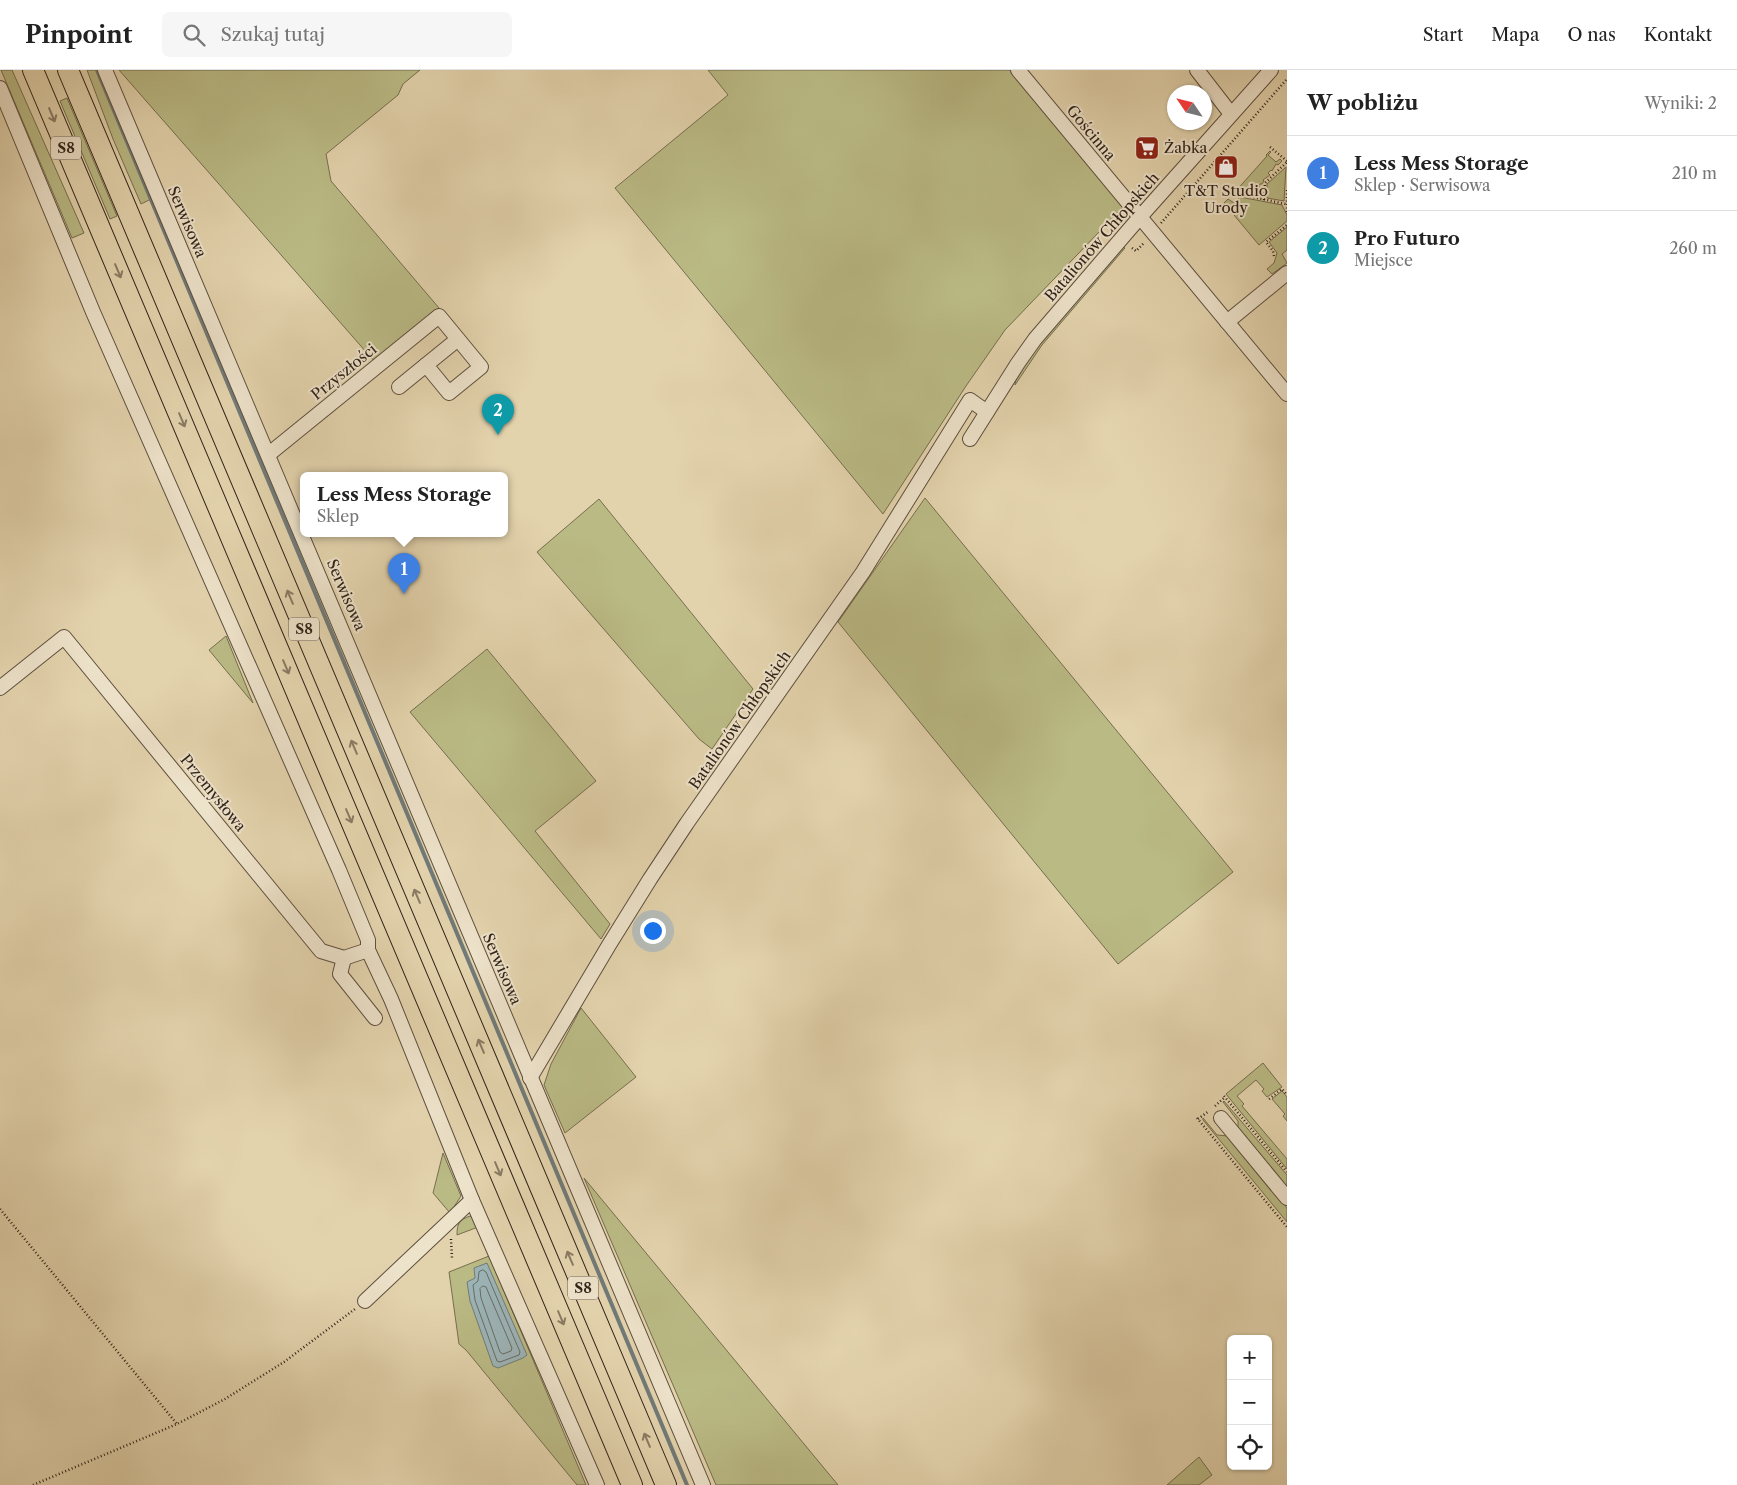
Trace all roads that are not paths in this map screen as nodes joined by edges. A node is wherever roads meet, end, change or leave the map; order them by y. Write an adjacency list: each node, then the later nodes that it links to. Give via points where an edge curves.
1 (33, 70): 31 (highway, S8, one-way to 31)
2 (68, 70): 32 (highway, S8, one-way to 2)
3 (106, 70): 18 (street, Serwisowa)
4 (1018, 70): 9 (street, Gościnna)
5 (1197, 70): 8 (street)
6 (1272, 70): 8 (street, Batalionów Chłopskich)
7 (0, 88): 22 (street, via 93,312 339,870 368,940)
8 (1231, 114): 9 (street, Batalionów Chłopskich)
9 (1140, 217): 11 (street, Gościnna); 16 (street, Batalionów Chłopskich, via 1035,339)
10 (1287, 273): 11 (street)
11 (1227, 322): 15 (street, Gościnna)
12 (458, 339): 13 (street); 13 (street, via 480,366 448,393); 18 (street, Przyszłości, via 439,316)
13 (426, 365): 14 (street)
14 (399, 387)
15 (1287, 394)
16 (987, 412): 17 (street, Batalionów Chłopskich); 25 (street, Batalionów Chłopskich, via 970,400 863,572 650,879)
17 (970, 439)
18 (269, 454): 19 (street, Serwisowa)
19 (300, 528)
20 (304, 537): 25 (street, Serwisowa)
21 (0, 688): 23 (street, Przemysłowa, via 64,637 322,951)
22 (368, 950): 23 (street); 28 (street)
23 (344, 958): 24 (street, via 340,974)
24 (375, 1018)
25 (530, 1078): 33 (street, Serwisowa)
26 (1221, 1118): 27 (street)
27 (1287, 1198)
28 (472, 1200): 29 (street); 30 (street)
29 (365, 1301)
30 (597, 1485)
31 (632, 1485)
32 (666, 1485)
33 (703, 1485)

